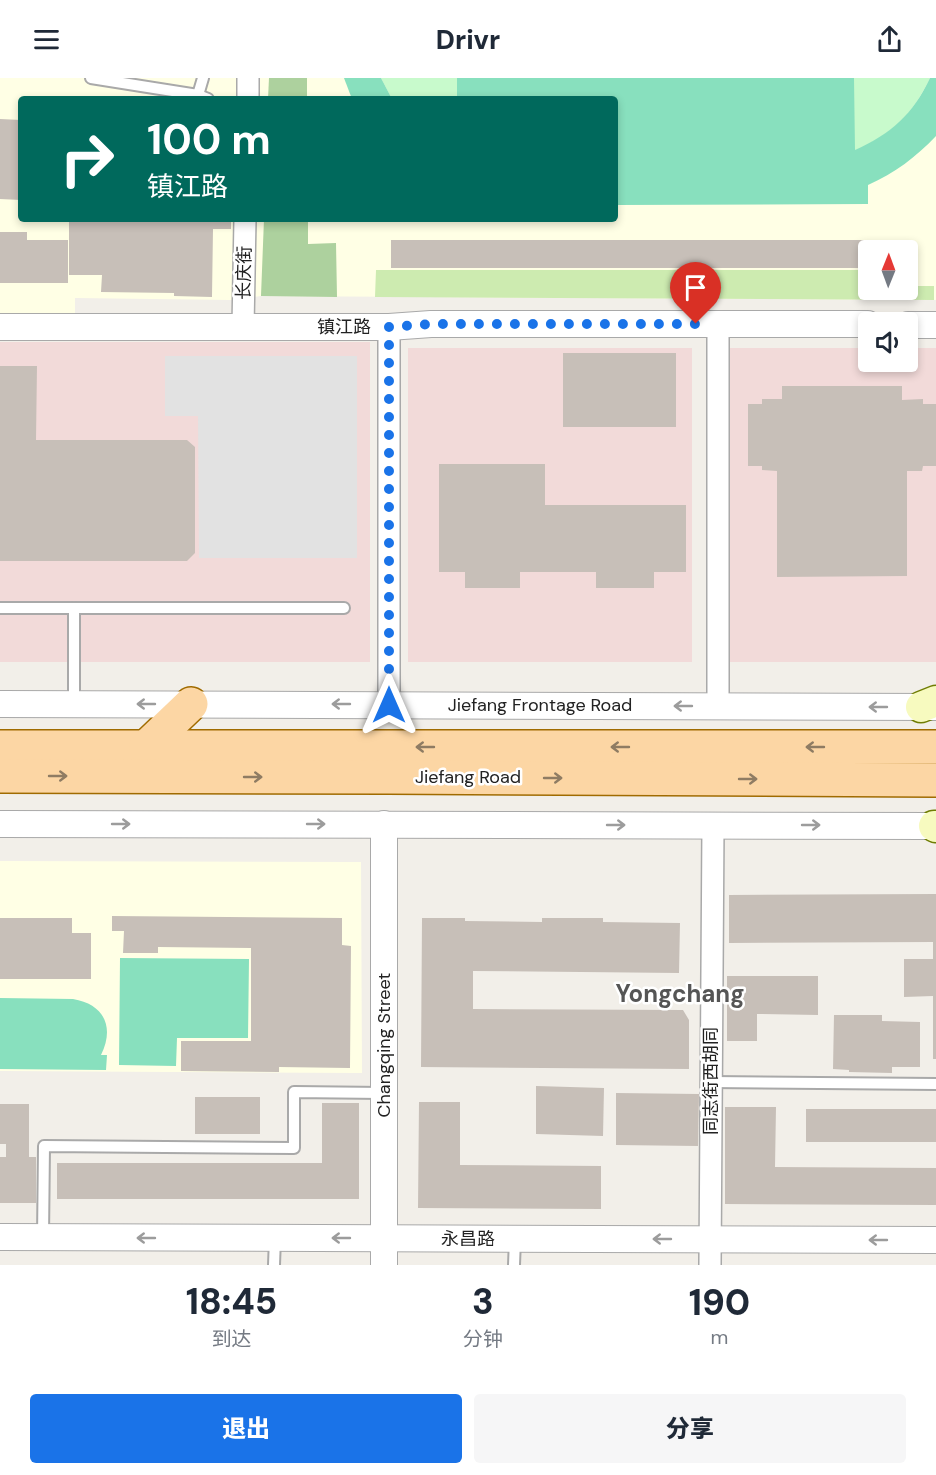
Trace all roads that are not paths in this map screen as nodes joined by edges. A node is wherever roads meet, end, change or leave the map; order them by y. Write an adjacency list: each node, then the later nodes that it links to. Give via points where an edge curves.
1 (91, 78): 4 (lane)
2 (203, 78): 5 (lane)
3 (248, 78): 6 (street)
4 (197, 96)
5 (203, 96)
6 (248, 96)
7 (245, 222): 13 (street, 长庆街)
8 (718, 324): 9 (street, 镇江路); 14 (street, 镇江路); 23 (street)
9 (858, 324)
10 (918, 325): 11 (street)
11 (936, 325)
12 (0, 327): 13 (street, 镇江路)
13 (243, 327): 14 (street, 镇江路)
14 (389, 327): 21 (street)
15 (0, 608): 16 (lane)
16 (74, 608): 17 (lane); 19 (lane)
17 (344, 608)
18 (0, 704): 19 (street, Jiefang Frontage Road)
19 (74, 704): 20 (street, Jiefang Frontage Road, one-way to 19)
20 (191, 704): 21 (street, Jiefang Frontage Road, one-way to 20); 25 (main road)
21 (389, 705): 23 (street, Jiefang Frontage Road, one-way to 21)
22 (931, 705): 23 (street, Jiefang Frontage Road, one-way to 23)
23 (718, 706)
24 (0, 747): 25 (main road, Jiefang Road)
25 (146, 747): 26 (main road, Jiefang Road, one-way to 25)
26 (936, 747)
27 (0, 776): 28 (main road, Jiefang Road, one-way to 28)
28 (936, 780)
29 (0, 824): 30 (street, one-way to 30)
30 (384, 824): 31 (street, one-way to 31); 35 (street, Changqing Street)
31 (713, 825): 32 (street, one-way to 32); 33 (street, 同志街西胡同)
32 (935, 826)
33 (711, 1082): 34 (lane); 41 (street, 同志街西胡同)
34 (936, 1084)
35 (384, 1092): 37 (lane, via 294,1092 294,1148 44,1146); 39 (street, Changqing Street)
36 (0, 1237): 37 (street, 永昌路)
37 (43, 1237): 38 (street, 永昌路, one-way to 37)
38 (274, 1238): 39 (street, 永昌路, one-way to 38); 43 (lane)
39 (384, 1238): 40 (street, 永昌路); 44 (street, Changqing Street)
40 (515, 1239): 41 (street, 永昌路, one-way to 40); 45 (lane)
41 (710, 1239): 42 (street, 永昌路, one-way to 41); 46 (street, 同志街西胡同)
42 (936, 1240)
43 (274, 1265)
44 (384, 1265)
45 (514, 1265)
46 (710, 1265)

